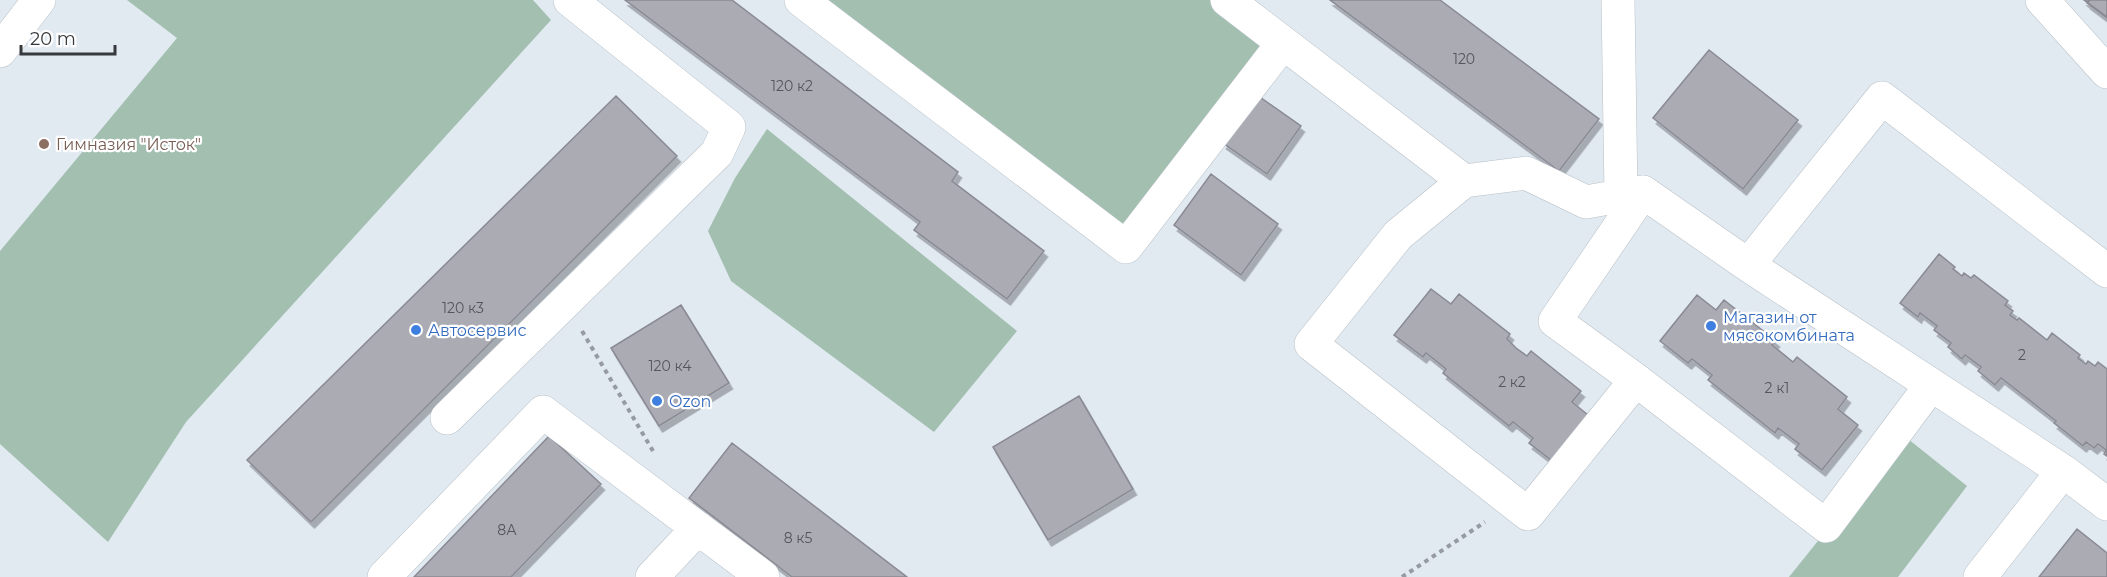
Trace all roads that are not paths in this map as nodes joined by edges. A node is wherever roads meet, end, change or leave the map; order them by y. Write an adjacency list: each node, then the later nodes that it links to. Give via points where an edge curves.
1 (39, 0): 8 (lane)
2 (570, 0): 16 (lane, via 729,127 717,153)
3 (801, 0): 7 (lane, via 1126,247)
4 (1227, 0): 7 (lane)
5 (1618, 0): 11 (lane)
6 (2042, 0): 9 (lane)
7 (1283, 43): 10 (lane)
8 (0, 51)
9 (2107, 72)
10 (1464, 181): 11 (lane, via 1526,173 1586,202); 14 (lane, via 1398,235 1311,344 1528,514)
11 (1632, 194): 12 (lane); 14 (lane, via 1555,321)
12 (1748, 265): 13 (lane, via 1882,98); 15 (lane)
13 (2107, 271)
14 (1636, 380): 15 (lane, via 1826,526)
15 (1931, 384): 17 (lane)
16 (447, 418)
17 (2063, 471): 18 (lane); 23 (lane)
18 (2107, 504)
19 (698, 528): 20 (lane, via 543,412); 21 (lane); 22 (lane)
20 (384, 577)
21 (652, 577)
22 (764, 577)
23 (1980, 577)

